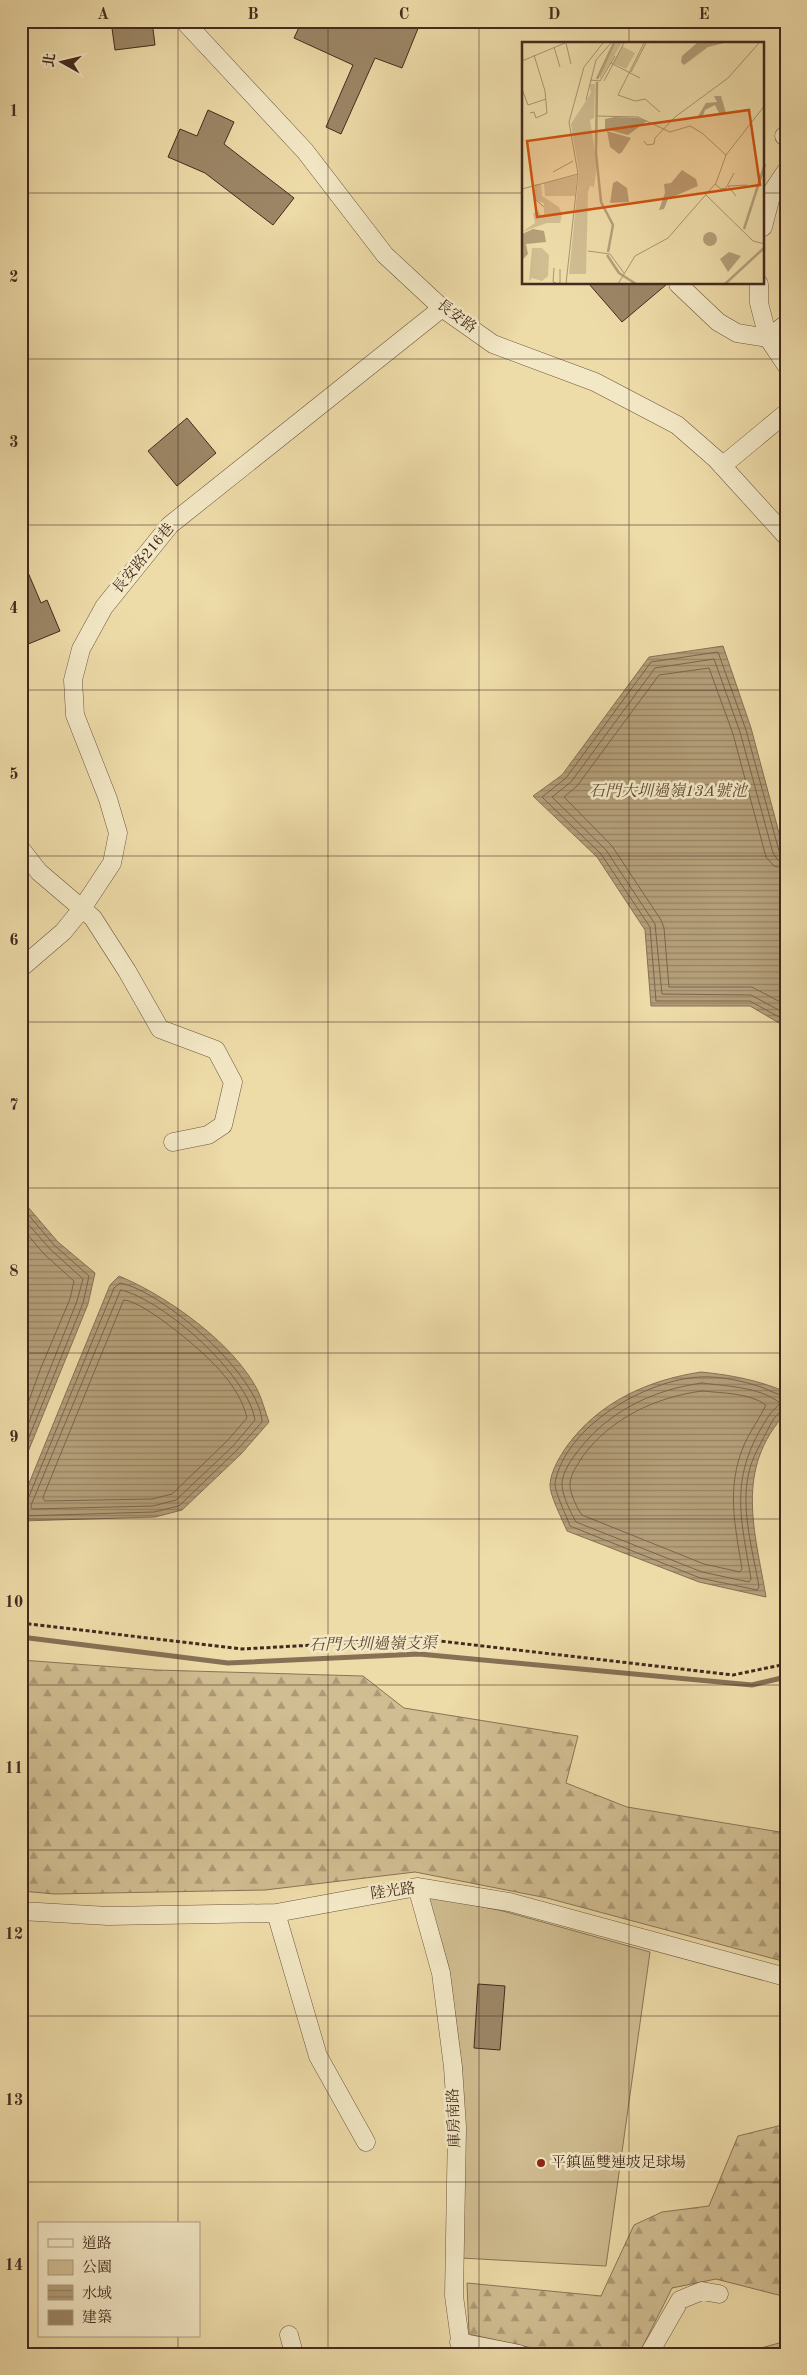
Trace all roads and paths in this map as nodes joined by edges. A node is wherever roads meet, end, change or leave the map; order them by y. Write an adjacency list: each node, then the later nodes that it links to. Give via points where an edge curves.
1 (184, 21): 6 (street, 長安路, via 305,151 385,255)
2 (786, 171): 3 (street, via 772,192)
3 (764, 223)
4 (679, 285): 8 (street, via 718,322 736,333)
5 (759, 285): 8 (street, via 759,303)
6 (442, 308): 11 (street, 長安路, via 493,344 595,382 677,425); 14 (street, 長安路216巷, via 170,525 104,607 82,649 72,680 75,715 118,834 112,863)
7 (786, 324): 8 (street)
8 (768, 338): 9 (street)
9 (786, 365)
10 (786, 413): 11 (street)
11 (722, 466): 12 (street, 長安路)
12 (786, 536)
13 (21, 849): 14 (street, via 39,872)
14 (81, 910): 15 (street, 長安路216巷, via 64,932); 16 (street, via 93,918 160,1029 216,1050 233,1082 223,1125 208,1135)
15 (21, 968)
16 (172, 1142)
17 (21, 1624): 18 (path, via 242,1649 423,1639 733,1675)
18 (786, 1664)
19 (416, 1887): 21 (street, 陸光路); 22 (street, 陸光路, via 509,1902); 26 (street, 庫房南路, via 440,1973 453,2067 457,2127 454,2296)
20 (21, 1911): 21 (street, 陸光路, via 108,1916)
21 (276, 1913): 23 (street, via 318,2056)
22 (786, 1977)
23 (366, 2142)
24 (719, 2294): 29 (street, via 702,2291 680,2300)
25 (289, 2336): 27 (street)
26 (460, 2348): 28 (street)
27 (294, 2354)
28 (518, 2354)
29 (649, 2354)

